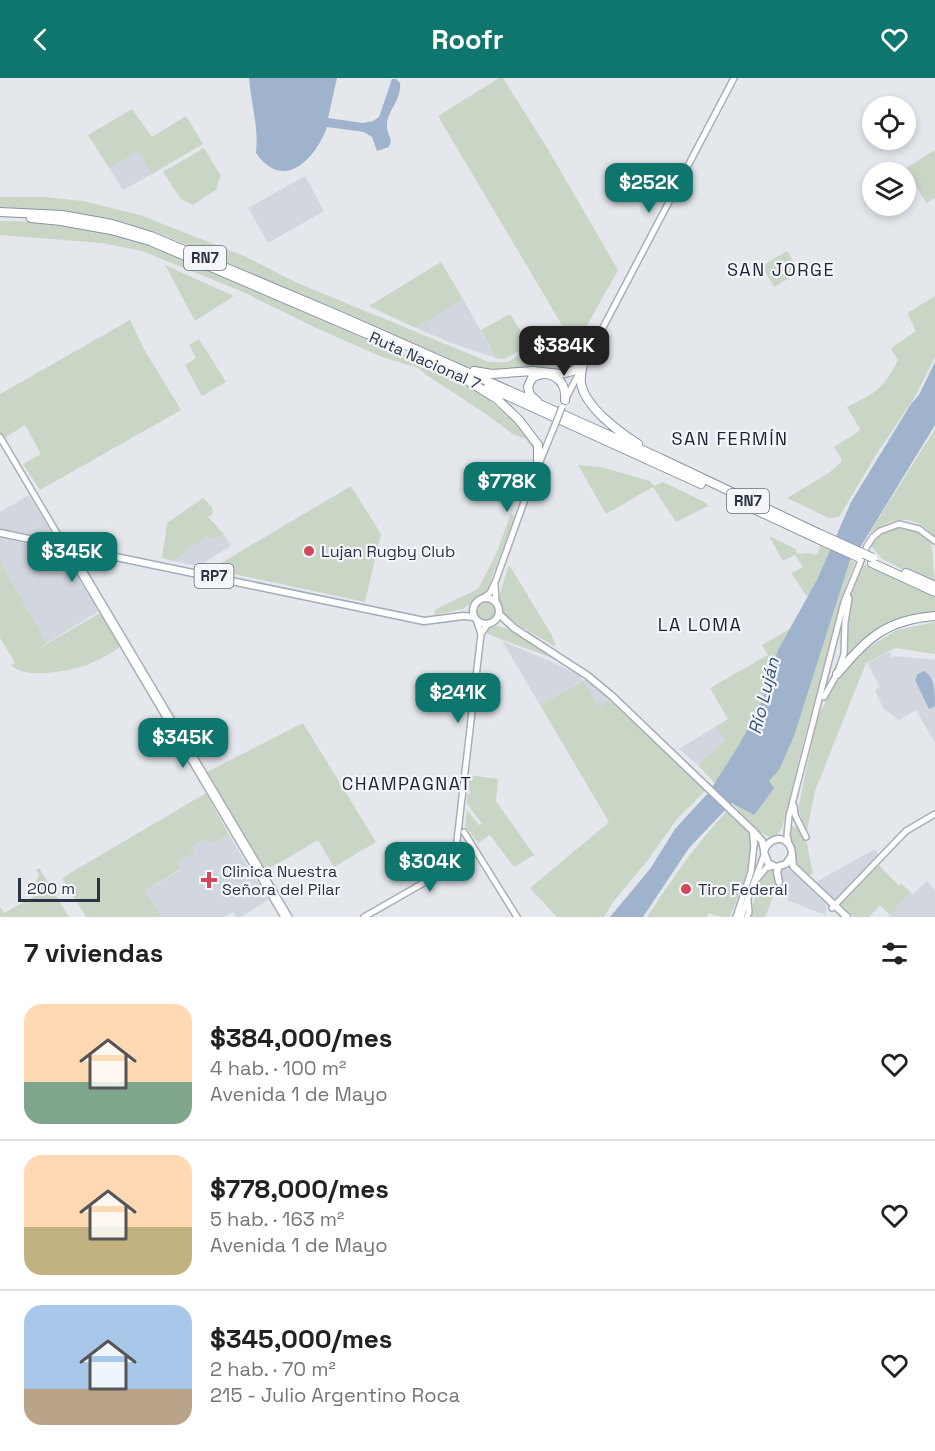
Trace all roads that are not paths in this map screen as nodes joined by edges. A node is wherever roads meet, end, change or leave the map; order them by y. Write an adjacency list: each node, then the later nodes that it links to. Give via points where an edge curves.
1 (734, 78): 5 (main road)
2 (0, 212): 4 (highway, Ruta Nacional 7 / RN7, via 62,215 151,236)
3 (0, 217): 6 (highway, Ruta Nacional 7 / RN7, via 61,220 150,241)
4 (447, 364): 5 (highway, via 484,374 560,374); 8 (highway, Ruta Nacional 7 / RN7)
5 (583, 364): 7 (main road); 10 (highway, via 581,386 592,405 616,429)
6 (454, 372): 11 (highway, via 497,399 519,420 537,441); 14 (highway, Ruta Nacional 7 / RN7)
7 (564, 404): 8 (highway, via 566,390 561,381 534,376 529,393); 11 (main road, bridge)
8 (546, 407): 10 (highway, Ruta Nacional 7 / RN7)
9 (0, 437): 16 (main road)
10 (660, 458): 14 (highway, Ruta Nacional 7 / RN7)
11 (538, 466): 19 (main road)
12 (0, 533): 16 (main road, RP7)
13 (928, 536): 15 (main road); 17 (main road); 20 (main road, via 905,524 883,529 867,546)
14 (819, 537): 18 (highway, Ruta Nacional 7 / RN7, bridge)
15 (935, 541)
16 (64, 546): 29 (main road, RP7); 56 (main road); 57 (main road, via 72,552)
17 (935, 548)
18 (873, 560): 21 (highway, Ruta Nacional 7 / RN7); 22 (highway, Ruta Nacional 7 / RN7)
19 (496, 580): 23 (main road); 24 (main road)
20 (852, 582): 35 (main road, via 844,622 845,650); 36 (main road)
21 (935, 586)
22 (935, 592)
23 (483, 598): 24 (main road); 25 (main road, RP7)
24 (496, 603): 26 (main road)
25 (472, 608): 28 (main road, RP7); 30 (main road)
26 (499, 614): 31 (main road); 33 (main road, RP7)
27 (935, 616): 35 (highway, via 880,631)
28 (453, 617): 29 (main road, RP7); 30 (main road, RP7)
29 (419, 620): 32 (main road)
30 (475, 620): 31 (main road, RP7); 34 (main road)
31 (490, 624): 33 (main road, RP7); 34 (main road)
32 (428, 625)
33 (514, 628): 42 (main road, RP7, via 588,676)
34 (481, 634): 43 (main road, via 460,817)
35 (837, 674): 36 (main road)
36 (816, 714): 37 (main road)
37 (796, 790): 39 (main road); 41 (main road, via 794,813)
38 (935, 814): 54 (main road, via 906,831)
39 (789, 816): 40 (main road); 45 (main road, via 782,835)
40 (788, 826): 41 (main road, via 794,824); 47 (main road)
41 (801, 829): 44 (main road)
42 (754, 832): 45 (main road, RP7); 46 (main road); 48 (main road, RP7, via 762,841)
43 (463, 833): 58 (main road, via 457,841 455,858 444,871); 59 (main road)
44 (806, 837)
45 (775, 840): 47 (main road, RP7); 48 (main road)
46 (754, 844): 55 (main road, via 752,869)
47 (789, 845): 49 (main road, RP7)
48 (764, 853): 50 (main road, RP7, via 768,862); 52 (main road)
49 (792, 855): 50 (main road, via 788,863); 54 (main road, RP7, via 796,869)
50 (778, 866): 51 (main road); 52 (main road, via 766,868); 54 (main road, RP7, via 792,869)
51 (779, 882)
52 (753, 886): 53 (main road)
53 (748, 900): 55 (main road); 60 (main road)
54 (834, 907): 61 (main road, RP7); 62 (main road, RP7)
55 (739, 913)
56 (284, 917)
57 (289, 917)
58 (364, 917)
59 (517, 917)
60 (747, 917)
61 (842, 917)
62 (847, 917)

